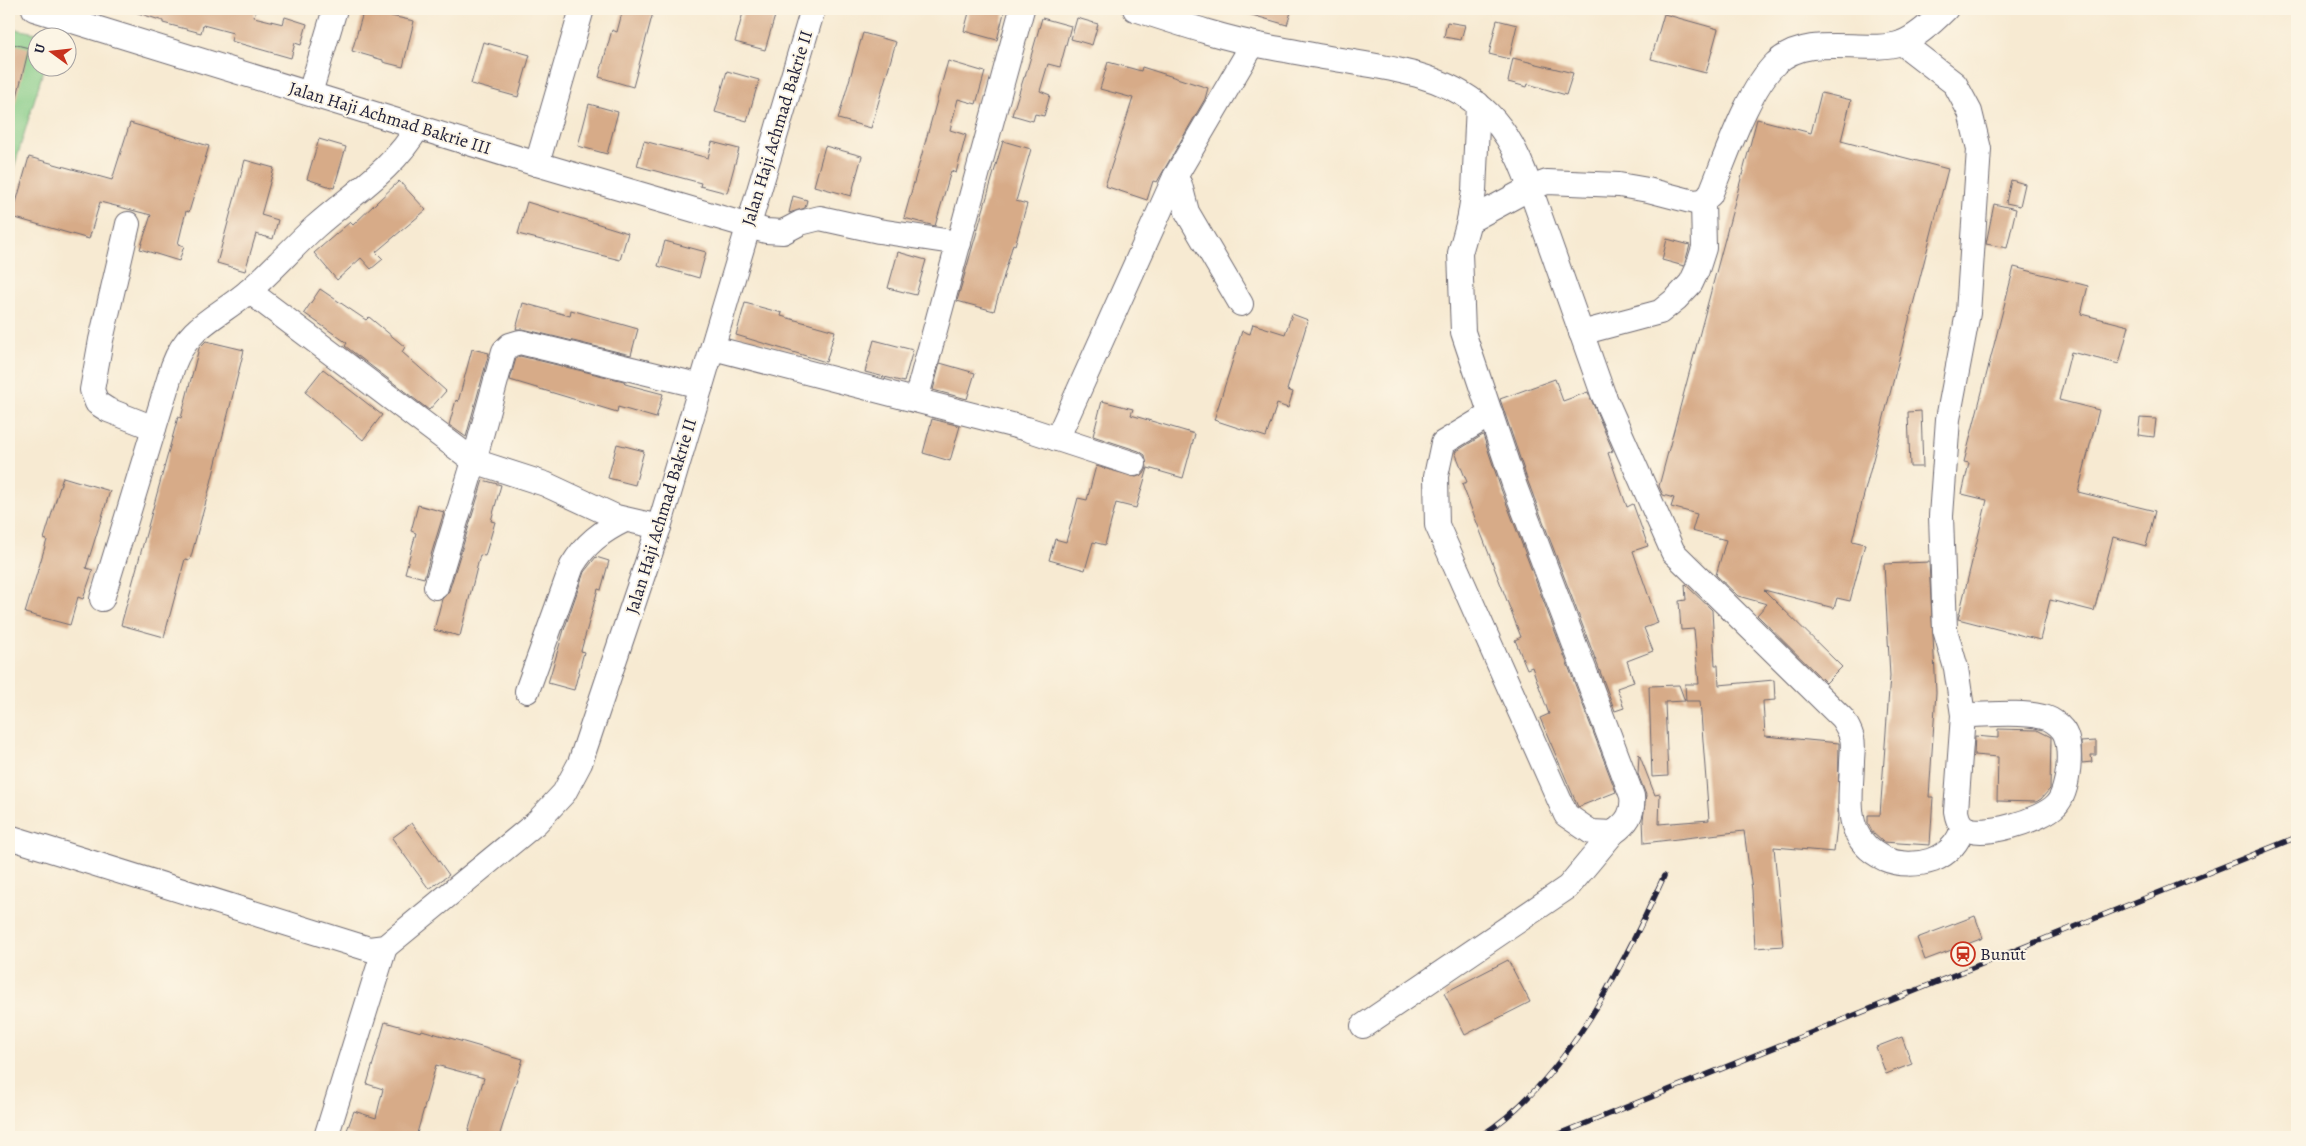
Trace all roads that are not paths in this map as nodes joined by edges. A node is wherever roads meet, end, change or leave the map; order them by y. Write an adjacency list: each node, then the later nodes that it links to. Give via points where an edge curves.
1 (34, 9): 10 (street, Jalan Haji Achmad Bakrie III)
2 (336, 9): 10 (street)
3 (582, 9): 13 (street)
4 (813, 9): 19 (street, Jalan Haji Achmad Bakrie II)
5 (1022, 9): 20 (street)
6 (1135, 9): 9 (street)
7 (1946, 9): 8 (street)
8 (1902, 43): 16 (street, via 1804,49 1777,62 1758,88 1710,195); 37 (street, via 1955,84 1970,112 1979,149 1968,313 1948,419 1941,516 1946,630)
9 (1253, 44): 11 (street, via 1384,66 1450,88); 14 (street)
10 (310, 93): 12 (street, Jalan Haji Achmad Bakrie III)
11 (1478, 104): 15 (street, via 1517,154); 17 (street, via 1474,191)
12 (418, 127): 13 (street, Jalan Haji Achmad Bakrie III); 21 (street, via 395,160 317,225)
13 (537, 164): 19 (street, Jalan Haji Achmad Bakrie III)
14 (1175, 177): 22 (street, via 1187,212); 29 (street)
15 (1530, 188): 16 (street, via 1548,182 1619,185 1694,202); 17 (street); 23 (street)
16 (1703, 201): 23 (street, via 1702,255 1691,283 1660,312)
17 (1469, 221): 27 (street, via 1460,253 1464,332)
18 (128, 224): 28 (street, via 92,390 96,404)
19 (748, 225): 20 (street, Jalan Haji Achmad Bakrie III, via 783,232 820,218); 24 (street, Jalan Haji Achmad Bakrie II)
20 (959, 243): 26 (street)
21 (249, 291): 28 (street, via 185,341); 30 (street)
22 (1240, 304)
23 (1581, 333): 38 (street, via 1603,394 1673,552 1842,718 1853,739 1851,815 1858,839 1875,854 1894,863 1922,863 1950,850)
24 (713, 348): 25 (street, Jalan Haji Achmad Bakrie II); 26 (street)
25 (701, 386): 30 (street, via 520,342 510,345 504,351); 33 (street, Jalan Haji Achmad Bakrie II)
26 (916, 400): 29 (street, via 1027,428)
27 (1491, 414): 39 (street, via 1514,484 1632,796 1630,818); 39 (street, via 1443,443 1436,476 1437,525 1566,814 1591,832)
28 (154, 428): 35 (street)
29 (1057, 439): 31 (street)
30 (474, 461): 32 (street, via 545,484); 34 (street)
31 (1134, 464)
32 (625, 520): 33 (street); 36 (street, via 595,537 572,566)
33 (659, 527): 41 (street, Jalan Haji Achmad Bakrie II, via 587,745 564,793 536,823)
34 (436, 587)
35 (102, 599)
36 (527, 691)
37 (1963, 715): 38 (street, via 1956,810); 38 (street, via 2044,717 2064,730 2069,747 2064,790 2058,804 2049,811 1998,829 1975,832)
38 (1963, 827)
39 (1613, 833): 42 (street, via 1568,887)
40 (9, 837): 41 (street, via 369,949)
41 (385, 947): 43 (street)
42 (1363, 1026)
43 (326, 1137)

